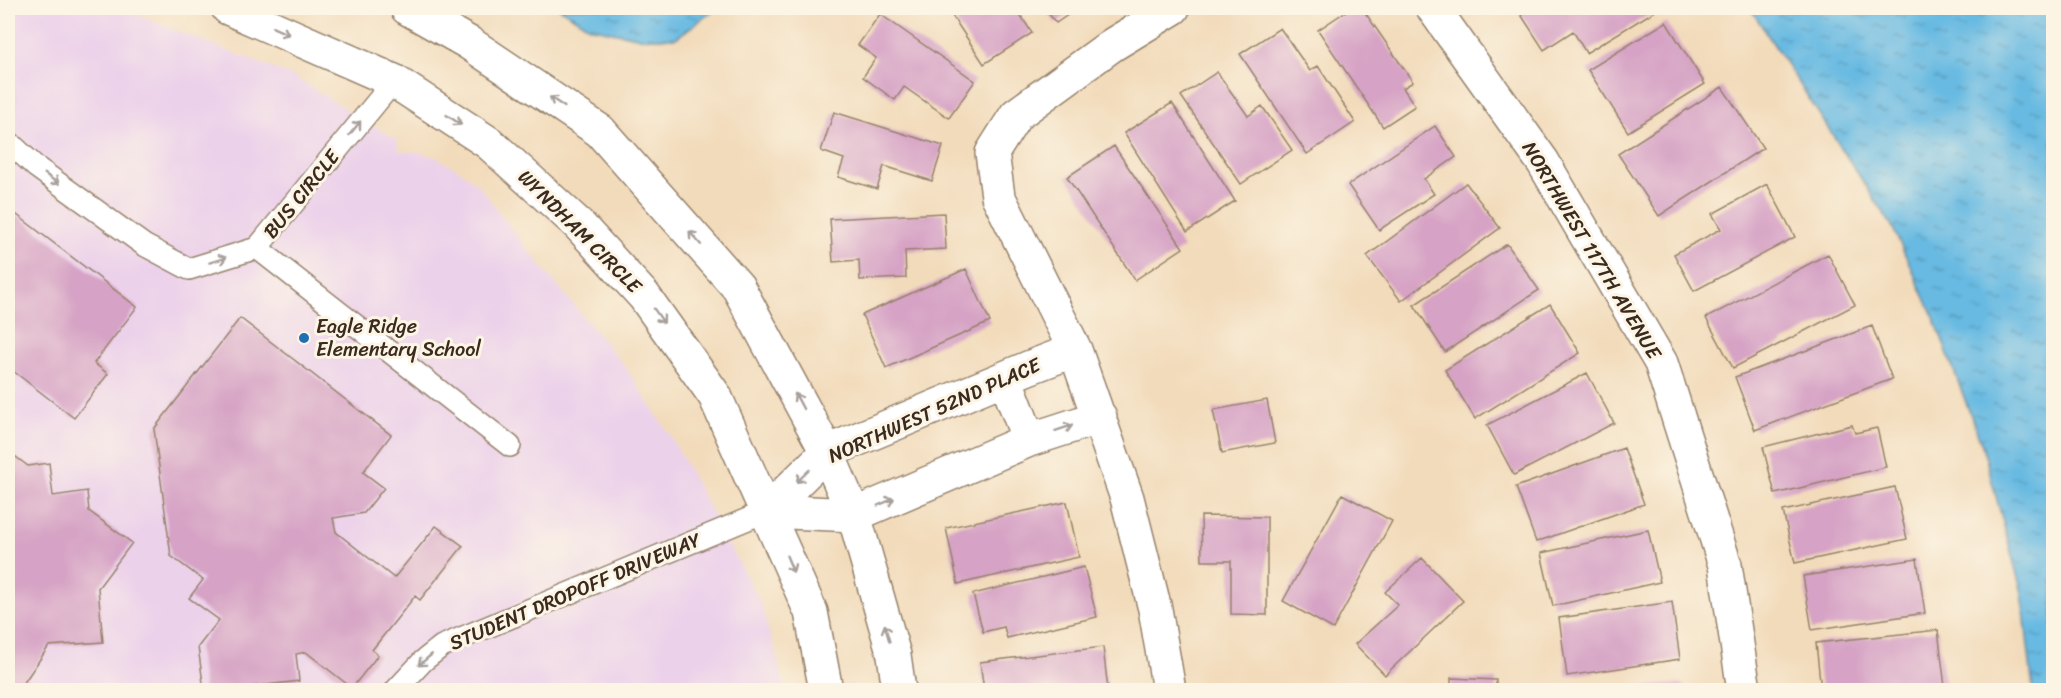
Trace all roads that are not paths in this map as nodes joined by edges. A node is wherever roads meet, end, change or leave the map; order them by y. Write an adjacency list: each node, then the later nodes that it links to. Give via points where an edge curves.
1 (228, 8): 5 (street, WYNDHAM CIRCLE, one-way to 5)
2 (407, 8): 13 (street, one-way to 2, via 738,286 600,131 469,43)
3 (1173, 8): 8 (street, via 1112,45 1016,115 992,153 998,196)
4 (1433, 8): 20 (street, NORTHWEST 117TH AVENUE, via 1543,162 1661,363 1725,565)
5 (394, 81): 7 (lane, BUS CIRCLE, one-way to 5); 14 (street, WYNDHAM CIRCLE, one-way to 14, via 489,143 579,225 644,296 715,396)
6 (8, 141): 7 (lane, BUS CIRCLE, one-way to 7, via 36,167 144,245 189,269)
7 (257, 248): 12 (lane)
8 (1075, 350): 9 (street, NORTHWEST 52ND PLACE); 10 (street)
9 (1005, 378): 11 (street); 13 (street, NORTHWEST 52ND PLACE)
10 (1100, 417): 11 (street, one-way to 10); 19 (street, via 1130,509 1155,609)
11 (1029, 440): 15 (street, one-way to 11)
12 (510, 446)
13 (827, 452): 14 (street, NORTHWEST 52ND PLACE, one-way to 14); 15 (street)
14 (767, 511): 15 (street); 16 (lane, STUDENT DROPOFF DRIVEWAY, one-way to 16, via 442,646); 17 (street, WYNDHAM CIRCLE, one-way to 17, via 810,612)
15 (854, 515): 18 (street, one-way to 15, via 894,655)
16 (396, 690)
17 (826, 690)
18 (899, 690)
19 (1169, 690)
20 (1744, 690)

